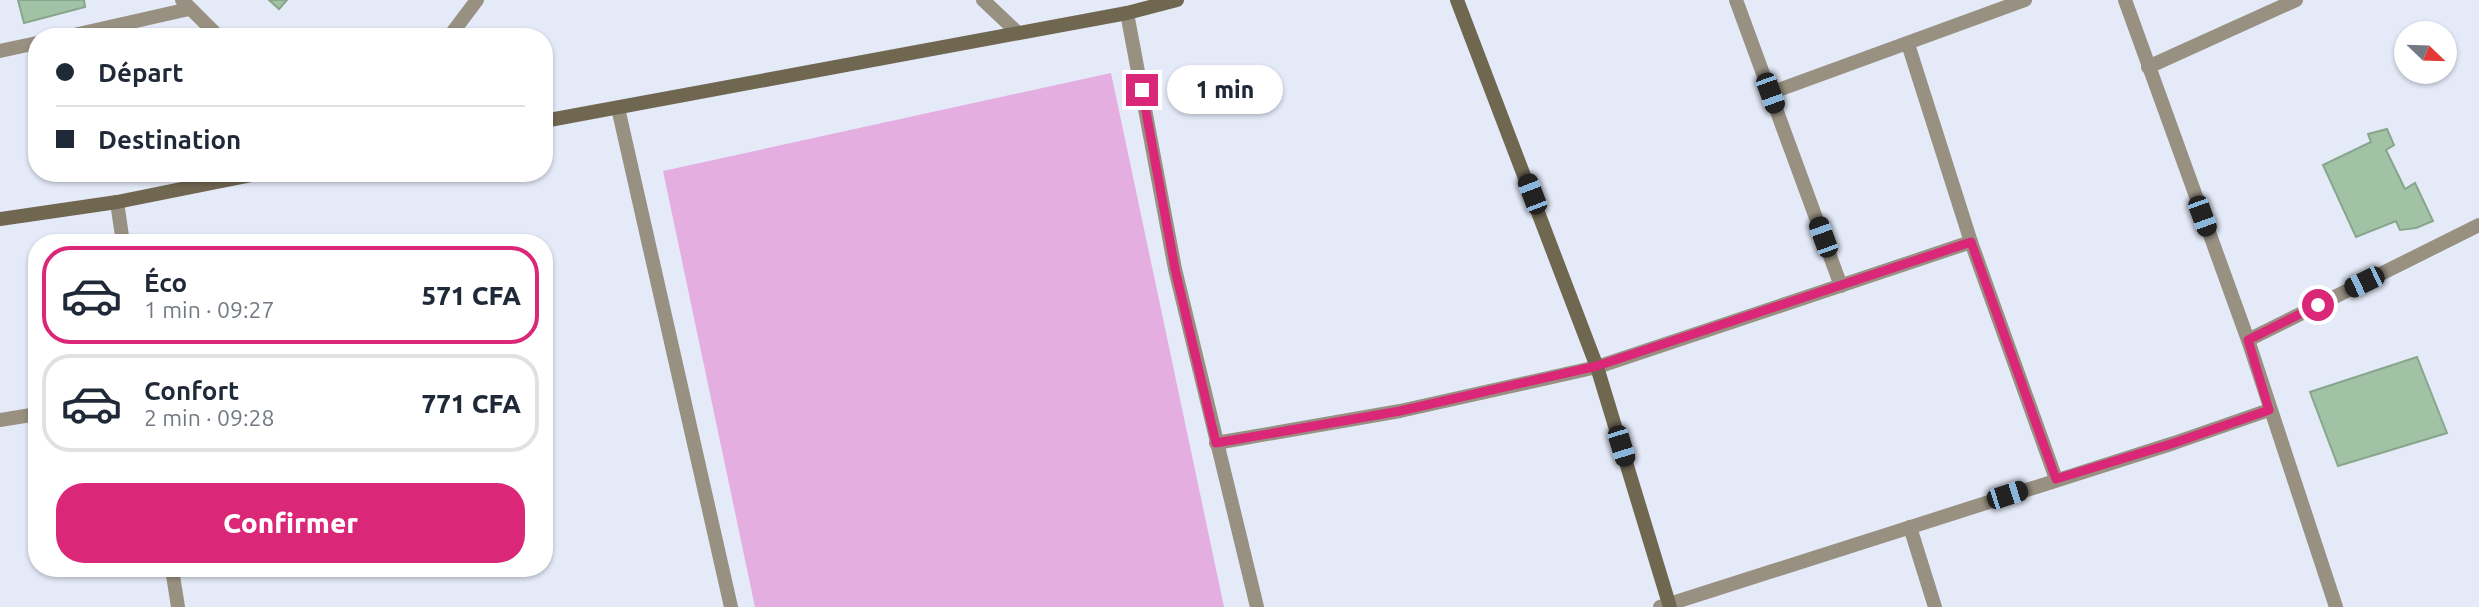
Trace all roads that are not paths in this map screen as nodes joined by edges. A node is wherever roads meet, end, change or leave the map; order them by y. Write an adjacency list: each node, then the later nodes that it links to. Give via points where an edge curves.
1 (477, 0): 13 (street)
2 (983, 0): 14 (street)
3 (1177, 0): 10 (main road)
4 (1457, 0): 30 (main road)
5 (1736, 0): 19 (street)
6 (2025, 0): 15 (street)
7 (2125, 0): 18 (street)
8 (2296, 0): 18 (street)
9 (185, 4): 11 (street); 12 (street)
10 (1127, 13): 14 (main road); 34 (street, via 1175,269)
11 (98, 28)
12 (210, 28)
13 (456, 28)
14 (1018, 33): 20 (main road)
15 (1908, 44): 19 (street); 27 (street)
16 (28, 45): 17 (street)
17 (0, 51)
18 (2148, 67): 29 (street)
19 (1770, 93): 28 (street)
20 (618, 108): 21 (main road); 40 (street)
21 (553, 119)
22 (216, 182): 23 (main road)
23 (117, 202): 24 (main road); 26 (street)
24 (0, 219)
25 (2479, 225): 29 (street)
26 (122, 234)
27 (1971, 242): 28 (street); 35 (street)
28 (1840, 286): 30 (street)
29 (2248, 340): 31 (street)
30 (1597, 366): 34 (street, via 1400,411); 38 (main road)
31 (2269, 410): 35 (street); 43 (street)
32 (28, 415): 33 (street)
33 (0, 420)
34 (1216, 443): 41 (street)
35 (2056, 479): 36 (street)
36 (1909, 527): 38 (street); 42 (street)
37 (173, 577): 39 (street)
38 (1666, 606)
39 (178, 607)
40 (731, 607)
41 (1257, 607)
42 (1935, 607)
43 (2336, 607)

